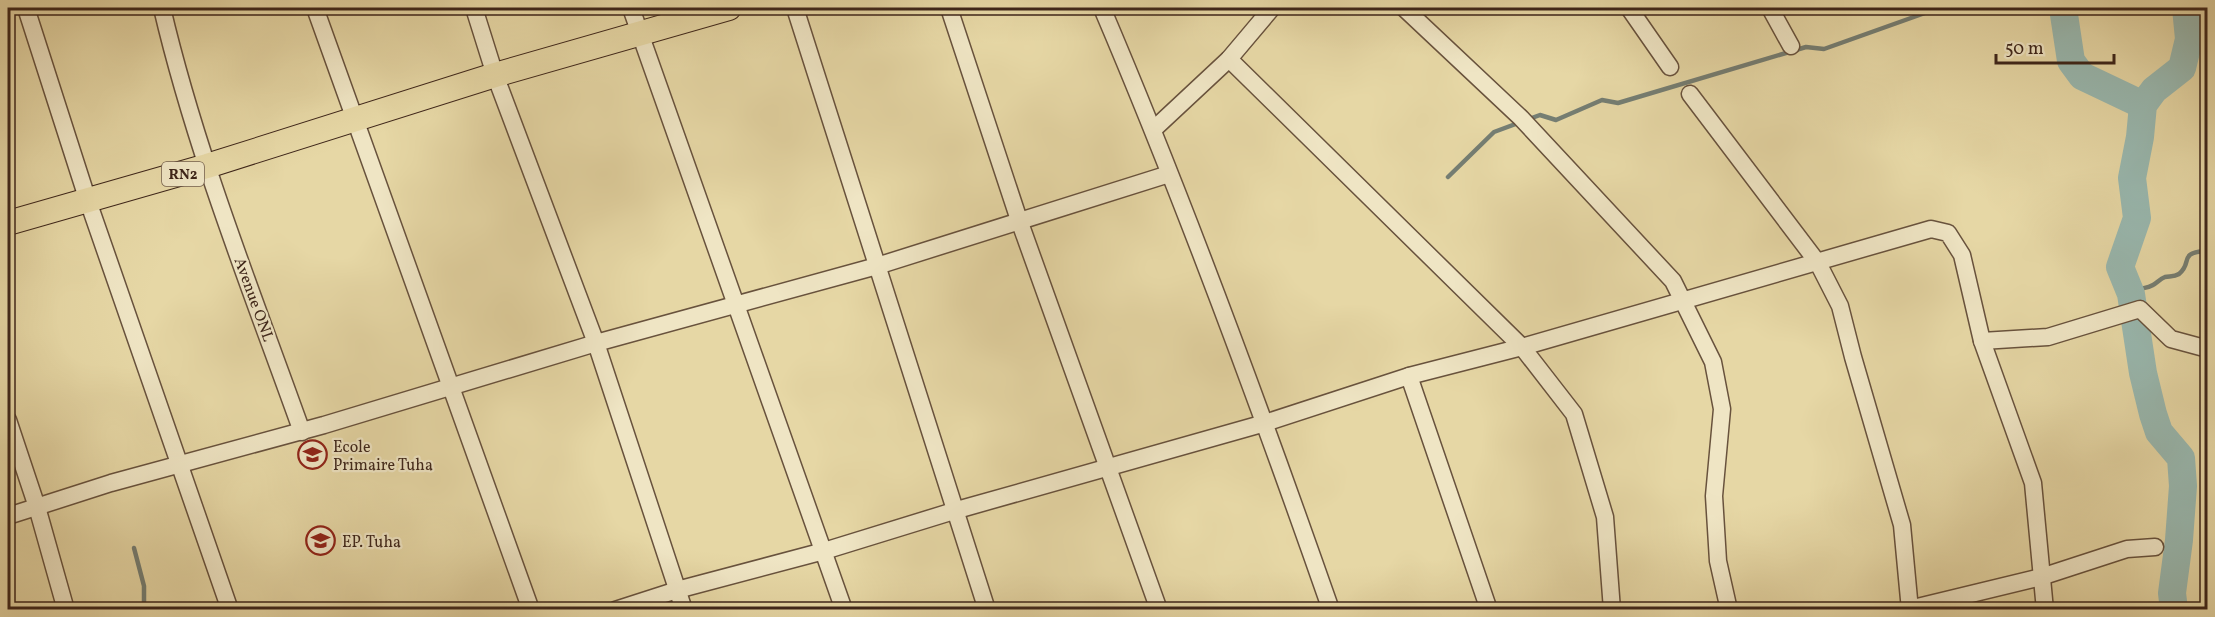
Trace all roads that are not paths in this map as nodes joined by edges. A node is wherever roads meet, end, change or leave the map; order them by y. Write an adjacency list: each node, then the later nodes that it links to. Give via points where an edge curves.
1 (26, 8): 24 (street)
2 (162, 8): 22 (street, Avenue ONL)
3 (315, 8): 20 (street)
4 (474, 8): 18 (street)
5 (631, 8): 14 (street)
6 (729, 8): 14 (highway, RN2)
7 (795, 8): 28 (street)
8 (949, 8): 25 (street)
9 (1102, 8): 21 (street)
10 (1272, 8): 16 (street)
11 (1404, 8): 29 (street, via 1524,121 1673,281)
12 (1629, 8): 17 (street)
13 (1770, 8): 15 (street)
14 (639, 33): 18 (highway, RN2); 30 (street)
15 (1791, 46)
16 (1229, 59): 21 (street); 33 (street)
17 (1670, 67)
18 (495, 75): 20 (highway, RN2); 32 (street)
19 (1690, 94): 27 (street)
20 (357, 120): 22 (highway, RN2); 36 (street)
21 (1154, 129): 23 (street)
22 (207, 166): 24 (highway, RN2); 39 (street, Avenue ONL)
23 (1169, 174): 25 (street); 38 (street)
24 (88, 201): 26 (highway, RN2); 40 (street)
25 (1019, 220): 28 (street); 41 (street)
26 (8, 223)
27 (1818, 263): 29 (street); 31 (street, via 1930,229 1948,233 1962,255); 61 (street, via 1840,306 1902,525)
28 (877, 266): 30 (street); 43 (street)
29 (1683, 302): 33 (street); 60 (street, via 1713,362 1722,409 1714,496 1718,561)
30 (737, 303): 32 (street); 46 (street)
31 (1982, 341): 34 (street, via 2048,337 2132,311 2171,339); 47 (street, via 2033,483)
32 (596, 343): 36 (street); 48 (street)
33 (1522, 347): 35 (street); 59 (street, via 1574,414 1605,517)
34 (2208, 349)
35 (1409, 376): 38 (street); 58 (street)
36 (451, 388): 39 (street); 51 (street)
37 (8, 420): 42 (street)
38 (1265, 423): 41 (street); 57 (street)
39 (302, 432): 40 (street)
40 (179, 464): 42 (street); 50 (street)
41 (1108, 468): 43 (street); 56 (street)
42 (37, 507): 44 (street); 49 (street)
43 (957, 510): 46 (street); 55 (street)
44 (8, 516)
45 (2155, 547): 47 (street, via 2127,549)
46 (824, 551): 48 (street); 54 (street)
47 (2041, 577): 61 (street); 62 (street)
48 (677, 590): 52 (street); 53 (street)
49 (66, 609)
50 (230, 609)
51 (531, 609)
52 (615, 609)
53 (684, 609)
54 (844, 609)
55 (987, 609)
56 (1159, 609)
57 (1331, 609)
58 (1489, 609)
59 (1612, 609)
60 (1730, 609)
61 (1908, 609)
62 (2045, 609)

